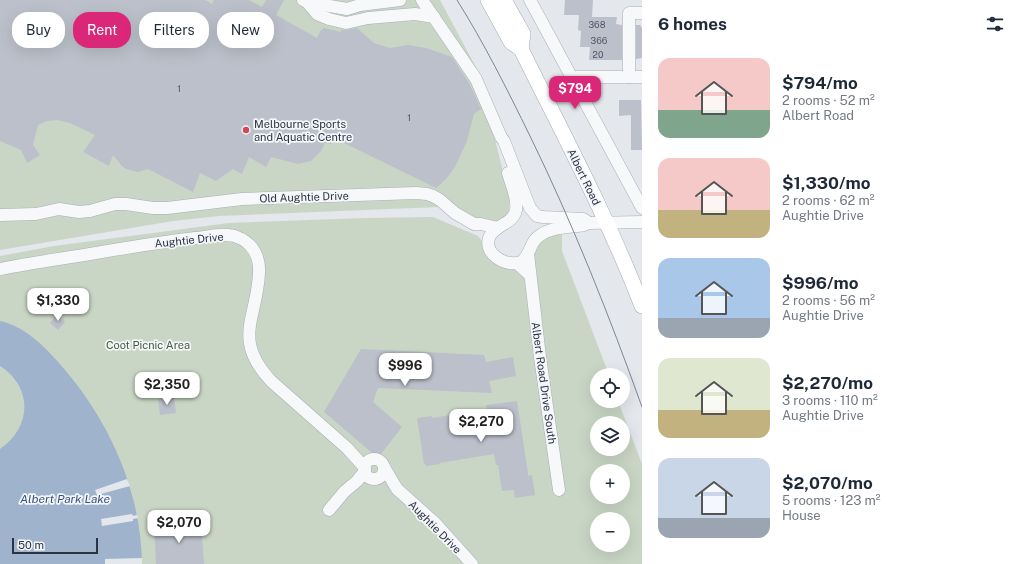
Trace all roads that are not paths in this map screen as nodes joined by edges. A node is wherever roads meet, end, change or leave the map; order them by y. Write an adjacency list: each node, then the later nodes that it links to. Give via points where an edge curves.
1 (400, 0): 7 (street)
2 (422, 0): 9 (street)
3 (488, 0): 11 (main road, Albert Road, via 510,42)
4 (504, 0): 11 (main road, Albert Road, via 523,34)
5 (530, 0): 12 (street)
6 (304, 1): 7 (street, via 347,9); 10 (street, via 317,14 329,19 346,23)
7 (360, 3): 10 (street)
8 (642, 13): 13 (street, via 629,13)
9 (434, 17): 10 (street, via 415,14); 15 (street, via 476,79)
10 (368, 18)
11 (521, 49): 20 (main road, Albert Road)
12 (571, 77): 13 (street); 16 (street)
13 (629, 77): 14 (street)
14 (642, 77)
15 (501, 137): 19 (street, via 530,208 537,216 583,219); 22 (street, via 500,144 516,209 510,221)
16 (642, 208)
17 (0, 215): 21 (street, Old Aughtie Drive, via 36,214 59,209 90,211 115,204 167,208 242,199 427,194)
18 (642, 222): 20 (street)
19 (588, 223): 20 (street); 24 (street, via 584,226 554,229 543,233 535,240)
20 (606, 223): 28 (main road, Albert Road)
21 (474, 224): 22 (street, Old Aughtie Drive); 23 (street, Old Aughtie Drive, via 477,231)
22 (498, 228): 23 (street, via 493,232)
23 (489, 242): 25 (street, via 490,250 498,259)
24 (528, 254): 25 (street); 27 (street, Albert Road Drive South)
25 (516, 263): 27 (street)
26 (0, 269): 29 (street, Aughtie Drive, via 171,240 226,235 237,237 254,250 258,257 259,275 249,330 249,346 256,362 271,381)
27 (530, 275): 33 (street, Albert Road Drive South)
28 (642, 306)
29 (347, 448): 30 (street, Aughtie Drive); 31 (street, Aughtie Drive)
30 (379, 463): 31 (street, via 367,462); 31 (street, via 382,475); 32 (street, Aughtie Drive)
31 (369, 474): 32 (street, Aughtie Drive); 34 (street, via 344,492)
32 (397, 489): 35 (street, Aughtie Drive, via 435,523)
33 (559, 490)
34 (329, 510)
35 (472, 564)

